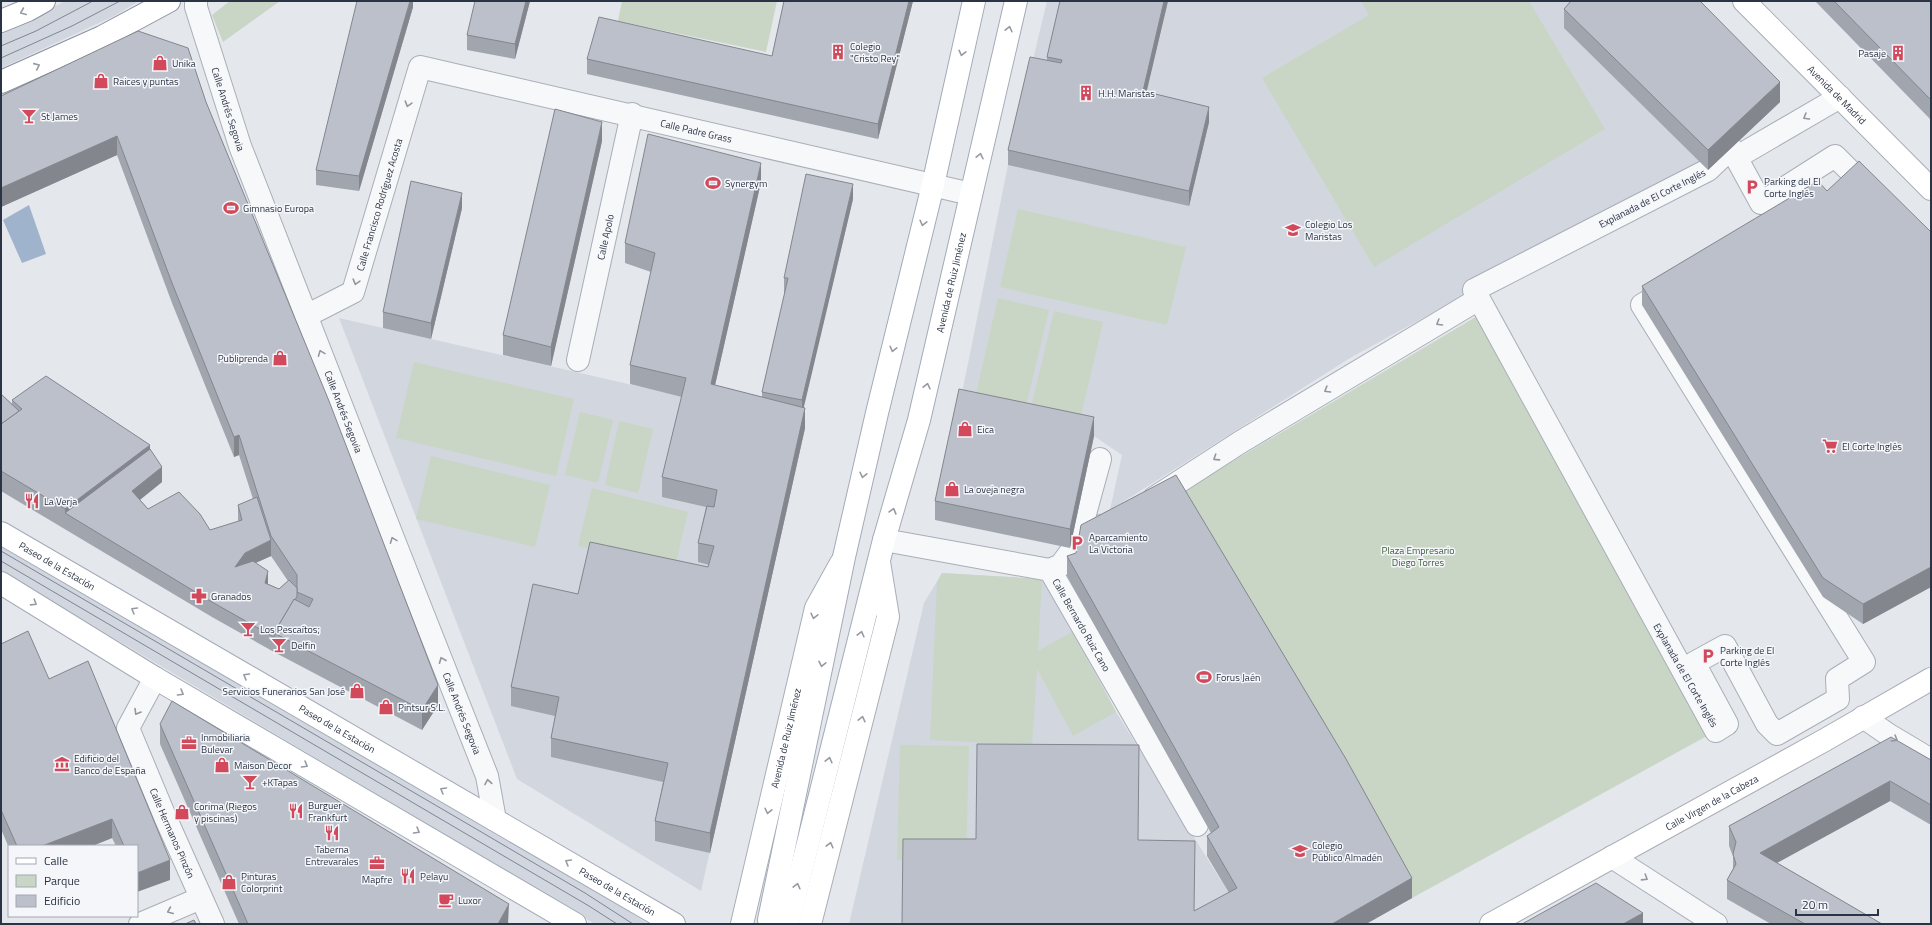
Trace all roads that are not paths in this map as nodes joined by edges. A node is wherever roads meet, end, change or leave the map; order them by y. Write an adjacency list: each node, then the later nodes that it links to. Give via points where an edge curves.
1 (44, 1): 7 (main road, one-way to 7)
2 (168, 1): 9 (main road, one-way to 2, via 102,37)
3 (196, 1): 17 (street, Calle Andrés Segovia, via 213,65 240,146)
4 (974, 1): 13 (main road, Avenida de Ruiz Jiménez, one-way to 13)
5 (1016, 1): 15 (main road, Avenida de Ruiz Jiménez, one-way to 5)
6 (1744, 1): 10 (main road, Avenida de Madrid)
7 (1, 21)
8 (420, 66): 11 (street, Calle Padre Grass); 17 (street, Calle Francisco Rodríguez Acosta, one-way to 17, via 353,292)
9 (1, 82)
10 (1840, 97): 12 (street, one-way to 12); 14 (main road, Avenida de Madrid)
11 (632, 114): 13 (street, Calle Padre Grass); 18 (street, Calle Apolo)
12 (1737, 157): 12 (street, Explanada de El Corte Inglés, via 1761,203 1835,156 1859,180 1827,211 1818,200 1642,305 1864,662 1837,679 1838,699 1777,734 1767,724 1725,646 1694,664 1727,724 1716,731 1474,290 1708,170 1731,148)
13 (933, 185): 15 (street, Calle Padre Grass); 23 (main road, Avenida de Ruiz Jiménez, one-way to 23)
14 (1931, 189)
15 (971, 194): 21 (main road, Avenida de Ruiz Jiménez, one-way to 15, via 918,427)
16 (1472, 303): 22 (street, one-way to 22, via 1238,443 1160,495 1126,511)
17 (306, 316): 31 (street, Calle Andrés Segovia, one-way to 17, via 487,776)
18 (578, 360)
19 (1100, 458): 22 (street)
20 (1, 533): 31 (main road, Paseo de la Estación, one-way to 20)
21 (884, 540): 24 (main road, Avenida de Ruiz Jiménez); 25 (street, Calle Bernardo Ruiz Cano)
22 (1077, 543): 25 (street, via 1061,565)
23 (844, 557): 35 (main road, Avenida de Ruiz Jiménez, one-way to 35); 40 (main road, Avenida de Ruiz Jiménez, one-way to 40, via 816,608)
24 (879, 562): 35 (main road, Avenida de Ruiz Jiménez, one-way to 24); 41 (main road, Avenida de Ruiz Jiménez, one-way to 24, via 888,617)
25 (1050, 570): 32 (street, Calle Bernardo Ruiz Cano)
26 (1, 583): 27 (main road, one-way to 27)
27 (155, 678): 34 (street, Calle Hermanos Pinzón, one-way to 34, via 128,728); 38 (main road, one-way to 38)
28 (1931, 679): 29 (main road, Calle Virgen de la Cabeza)
29 (1863, 717): 30 (street, one-way to 30); 33 (main road, Calle Virgen de la Cabeza)
30 (1931, 760)
31 (495, 820): 39 (main road, Paseo de la Estación, one-way to 31)
32 (1197, 825)
33 (1612, 857): 42 (main road, Calle Virgen de la Cabeza); 43 (street, one-way to 43)
34 (201, 898): 36 (street, one-way to 36); 37 (street, Calle Hermanos Pinzón)
35 (778, 922)
36 (140, 924)
37 (213, 924)
38 (575, 924)
39 (674, 924)
40 (742, 924)
41 (810, 924)
42 (1491, 924)
43 (1716, 924)

